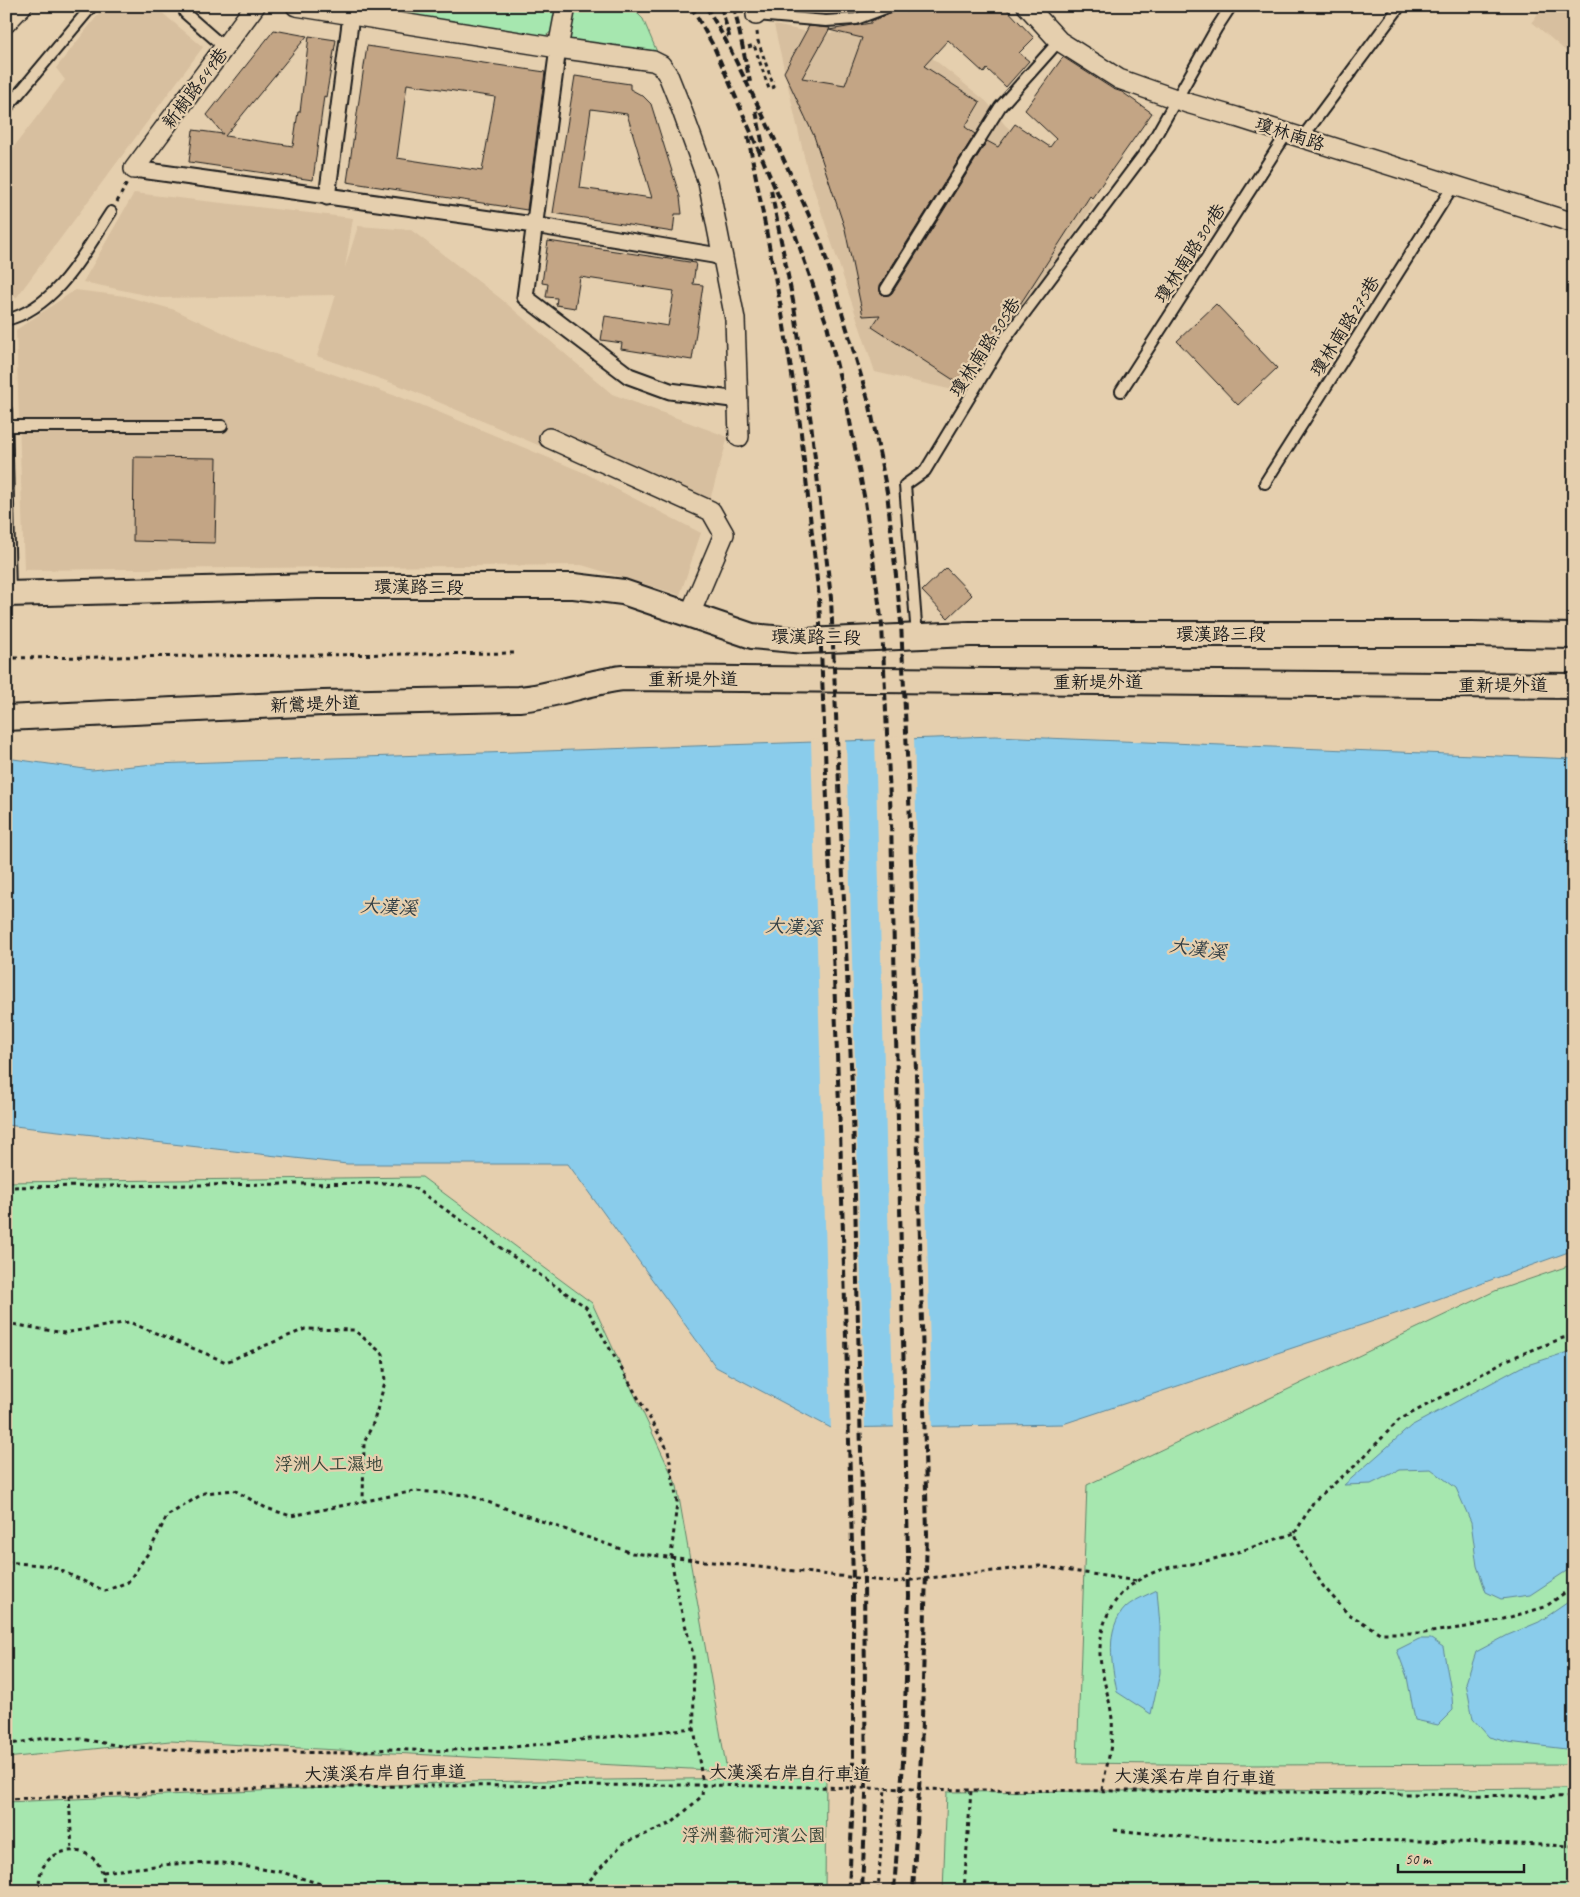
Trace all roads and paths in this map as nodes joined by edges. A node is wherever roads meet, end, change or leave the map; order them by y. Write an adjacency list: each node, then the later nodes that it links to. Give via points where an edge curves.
1 (22, 6): 13 (street)
2 (92, 6): 20 (lane)
3 (190, 6): 16 (lane, via 185,14)
4 (255, 6): 16 (street, 新樹路649巷)
5 (296, 6): 11 (street)
6 (566, 6): 17 (street)
7 (891, 6): 12 (lane, via 856,19 826,21)
8 (1027, 6): 15 (street, 瓊林南路)
9 (1231, 6): 19 (lane)
10 (1400, 6): 21 (lane, 瓊林南路301巷)
11 (352, 11): 17 (street); 24 (street)
12 (756, 11)
13 (6, 23)
14 (758, 41): 18 (path, via 774,87 769,89 754,45)
15 (1060, 41): 19 (street, 瓊林南路, via 1119,79); 29 (lane, via 1000,107)
16 (225, 48): 22 (street, 新樹路649巷)
17 (558, 48): 27 (street); 28 (street, via 661,65 668,75 708,182)
18 (748, 48)
19 (1176, 99): 21 (street, 瓊林南路); 41 (lane, 瓊林南路305巷, via 1150,146 1003,342 924,470 905,484)
20 (6, 109)
21 (1294, 135): 23 (street, 瓊林南路); 31 (lane, 瓊林南路301巷)
22 (134, 169): 24 (street); 25 (path)
23 (1453, 186): 26 (street, 瓊林南路); 38 (lane, 瓊林南路275巷)
24 (327, 197): 27 (street)
25 (111, 212): 30 (lane, via 72,272 41,303)
26 (1574, 223)
27 (534, 225): 28 (street); 32 (street, via 525,297 629,376 670,391)
28 (723, 258): 32 (street, via 735,320)
29 (886, 289)
30 (6, 320)
31 (1121, 391)
32 (739, 400): 36 (street)
33 (6, 410): 34 (lane)
34 (7, 426): 35 (lane); 39 (lane)
35 (222, 426)
36 (739, 437)
37 (549, 438): 40 (street, via 712,511 724,534)
38 (1265, 483)
39 (8, 594): 40 (street, 環漢路三段, via 318,586 574,586 623,592)
40 (690, 614): 41 (street, 環漢路三段, via 760,637 804,641)
41 (917, 636): 42 (street, 環漢路三段)
42 (1574, 636)
43 (515, 653): 44 (path)
44 (6, 658)
45 (622, 678): 46 (street, 重新堤外道); 47 (street, 新鶯堤外道, via 542,697 519,699 323,703)
46 (1574, 686)
47 (6, 718)
48 (6, 1187): 53 (path, via 388,1183 414,1187 586,1307 668,1450 677,1502)
49 (6, 1323): 51 (path, via 64,1333 130,1322 226,1362 305,1329 354,1330 383,1354 386,1382 364,1443)
50 (1574, 1336): 52 (path, via 1504,1361 1400,1420 1357,1464 1314,1501)
51 (363, 1502): 53 (path, via 415,1491 468,1495 632,1553); 54 (path, via 291,1516 266,1508 234,1490 204,1494 167,1516 149,1552 128,1582 105,1591 51,1566)
52 (1295, 1533): 55 (path, via 1197,1563 1168,1568); 56 (path, via 1301,1551 1323,1586 1347,1613 1380,1633 1424,1633 1500,1620 1545,1607)
53 (670, 1557): 55 (path, via 894,1582 1038,1566); 57 (path, via 693,1654)
54 (6, 1562)
55 (1137, 1581): 62 (path, via 1116,1599 1104,1620 1100,1649 1112,1719)
56 (1574, 1586)
57 (694, 1728): 58 (path, via 458,1750 202,1751 45,1738); 59 (path)
58 (6, 1745)
59 (703, 1786): 60 (path, 大漢溪右岸自行車道); 63 (path, 大漢溪右岸自行車道, via 394,1786); 74 (path, via 702,1796 672,1823 622,1844)
60 (885, 1788): 61 (path, 大漢溪右岸自行車道); 75 (path)
61 (971, 1790): 62 (path, 大漢溪右岸自行車道); 76 (path)
62 (1102, 1790): 64 (path, 大漢溪右岸自行車道)
63 (69, 1796): 65 (path, 大漢溪右岸自行車道); 68 (path)
64 (1574, 1797)
65 (6, 1799)
66 (1114, 1830): 67 (path, via 1207,1839)
67 (1574, 1846)
68 (72, 1850): 69 (path, via 91,1856); 70 (path, via 49,1859 40,1873)
69 (103, 1872): 72 (path); 73 (path, via 172,1864 223,1863 281,1872)
70 (40, 1890): 71 (path)
71 (32, 1891)
72 (103, 1891)
73 (344, 1891)
74 (580, 1891)
75 (878, 1891)
76 (964, 1891)

